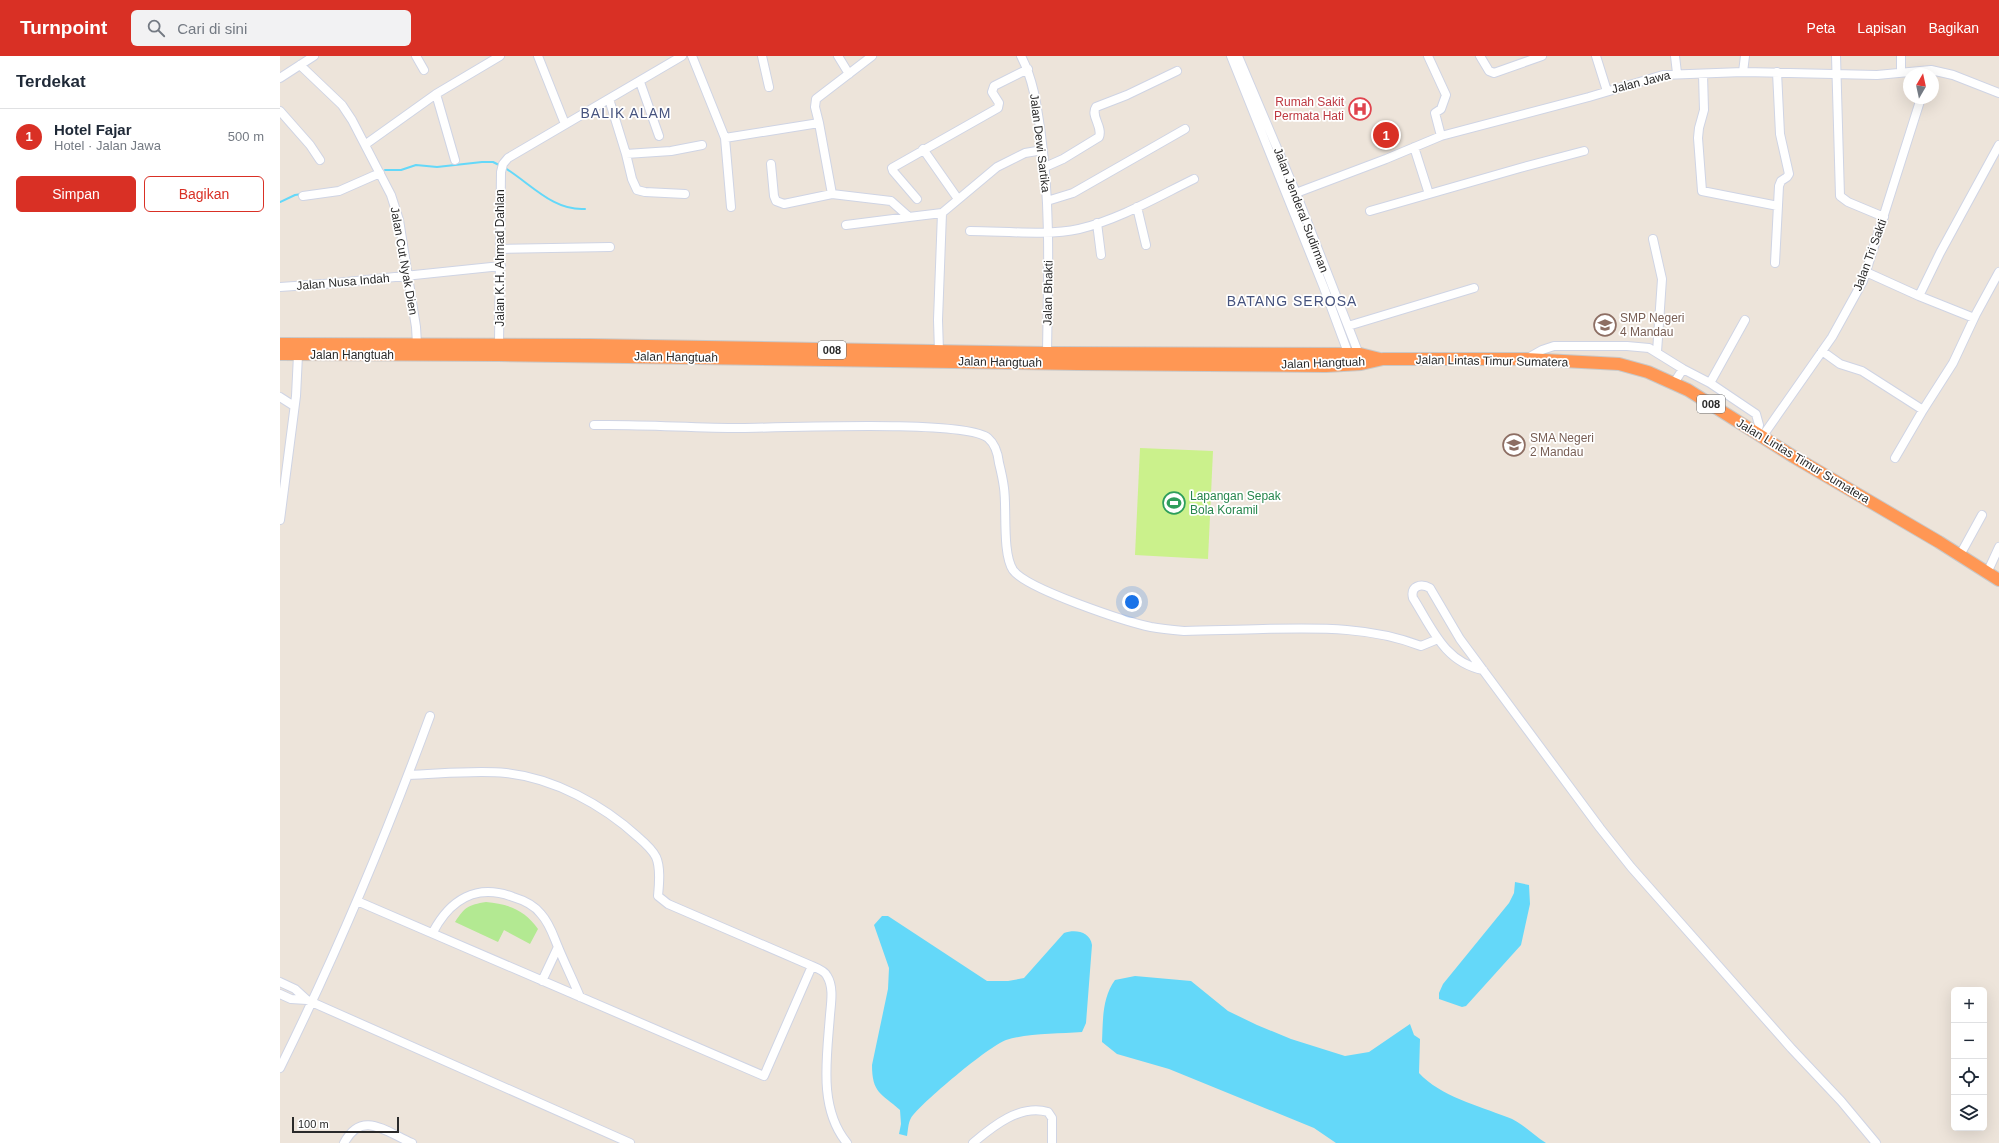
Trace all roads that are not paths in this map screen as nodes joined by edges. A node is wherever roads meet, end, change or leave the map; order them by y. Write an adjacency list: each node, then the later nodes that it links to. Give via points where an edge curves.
1 (314, 56): 21 (street)
2 (416, 56): 23 (street)
3 (500, 56): 38 (street)
4 (538, 56): 43 (street)
5 (681, 56): 34 (street, Jalan K.H. Ahmad Dahlan)
6 (692, 56): 47 (street)
7 (762, 56): 35 (street)
8 (838, 56): 30 (street)
9 (872, 56): 30 (street)
10 (1022, 56): 22 (street, Jalan Dewi Sartika)
11 (1230, 56): 81 (street, Jalan Jenderal Sudirman)
12 (1238, 56): 62 (street, Jalan Jenderal Sudirman)
13 (1428, 56): 46 (street, via 1446,95 1441,109 1435,113)
14 (1480, 56): 15 (street, via 1489,71 1494,73)
15 (1542, 56)
16 (1596, 56): 36 (street)
17 (1675, 56): 28 (street)
18 (1745, 56): 25 (street)
19 (1836, 56): 32 (street)
20 (1901, 56): 27 (street)
21 (300, 65): 33 (street); 48 (street, Jalan Cut Nyak Dien, via 342,106)
22 (1028, 69): 52 (street, via 994,86 992,92 999,103 998,108); 53 (street, Jalan Dewi Sartika, via 1036,95)
23 (424, 70)
24 (1177, 71): 59 (street, via 1096,107 1094,110 1100,128 1099,136 1064,159)
25 (1743, 72): 26 (street, Jalan Jawa); 31 (street, Jalan Jawa)
26 (1777, 72): 32 (street, Jalan Jawa); 70 (street, via 1780,134 1789,174 1779,183)
27 (1901, 72): 32 (street, Jalan Jawa)
28 (1676, 73): 31 (street, Jalan Jawa); 36 (street, Jalan Jawa)
29 (1939, 73): 37 (street, Jalan Jawa, via 1953,75)
30 (849, 74): 42 (street, via 816,99)
31 (1703, 74): 70 (street, via 1704,110 1698,128 1702,191)
32 (1835, 75): 76 (street, via 1840,196)
33 (280, 78)
34 (640, 82): 39 (street, Jalan K.H. Ahmad Dahlan); 45 (street)
35 (769, 87)
36 (1607, 91): 46 (street, Jalan Jawa)
37 (1999, 93)
38 (436, 94): 48 (street); 57 (street)
39 (609, 99): 43 (street, Jalan K.H. Ahmad Dahlan); 55 (street)
40 (1919, 104): 76 (street, Jalan Tri Sakti)
41 (280, 111): 56 (street)
42 (819, 123): 47 (street); 64 (street)
43 (565, 124): 86 (street, Jalan K.H. Ahmad Dahlan, via 508,158 502,168)
44 (1185, 129): 69 (street, via 1072,192)
45 (659, 136)
46 (1440, 136): 51 (street, Jalan Jawa)
47 (725, 138): 72 (street)
48 (366, 144): 60 (street, Jalan Cut Nyak Dien)
49 (702, 145): 55 (street, via 671,151)
50 (1999, 145): 95 (street)
51 (1414, 147): 62 (street, Jalan Jawa); 65 (street)
52 (923, 150): 67 (street, via 893,166 892,169); 68 (street)
53 (1043, 150): 59 (street, Jalan Dewi Sartika); 68 (street, via 1025,153 997,167)
54 (1584, 151): 65 (street)
55 (626, 154): 63 (street, via 637,190)
56 (320, 160)
57 (455, 160)
58 (771, 164): 64 (street, via 774,196 780,204)
59 (1045, 167): 69 (street, Jalan Dewi Sartika)
60 (380, 173): 66 (street, via 339,191); 92 (street, Jalan Cut Nyak Dien, via 399,220)
61 (1194, 179): 71 (street)
62 (1296, 193): 79 (street, Jalan Jenderal Sudirman)
63 (685, 194)
64 (832, 194): 75 (street, via 891,201)
65 (1429, 194): 73 (street)
66 (303, 196)
67 (917, 199)
68 (958, 199): 74 (street)
69 (1047, 201): 82 (street, Jalan Dewi Sartika)
70 (1778, 206): 88 (street)
71 (1137, 207): 77 (street); 84 (street)
72 (731, 208)
73 (1370, 211)
74 (942, 213): 75 (street); 104 (street)
75 (909, 217): 78 (street)
76 (1884, 217): 90 (street, Jalan Tri Sakti)
77 (1097, 223): 82 (street, via 1079,229); 87 (street)
78 (846, 225)
79 (1308, 227): 81 (street); 98 (street, Jalan Jenderal Sudirman)
80 (970, 231): 82 (street)
81 (1300, 231): 110 (street, Jalan Jenderal Sudirman)
82 (1049, 232): 107 (street, Jalan Bhakti)
83 (1653, 239): 105 (street, via 1662,279)
84 (1146, 245)
85 (610, 246): 86 (street)
86 (500, 249): 89 (street, Jalan K.H. Ahmad Dahlan)
87 (1102, 255)
88 (1775, 263)
89 (501, 266): 92 (street, Jalan Nusa Indah); 101 (street, Jalan K.H. Ahmad Dahlan)
90 (1866, 272): 95 (street); 103 (street, Jalan Tri Sakti, via 1846,313)
91 (1999, 272): 96 (street)
92 (408, 276): 93 (street, Jalan Nusa Indah); 100 (street, Jalan Cut Nyak Dien)
93 (280, 287)
94 (1474, 288): 98 (street)
95 (1919, 296): 96 (street)
96 (1974, 318): 118 (street, via 1953,363)
97 (1745, 320): 115 (street)
98 (1348, 326): 110 (street, Jalan Jenderal Sudirman)
99 (280, 344): 100 (highway, Jalan Hangtuah / 008)
100 (417, 344): 101 (highway, Jalan Hangtuah / 008)
101 (499, 344): 102 (highway, Jalan Hangtuah / 008)
102 (566, 350): 104 (highway, Jalan Hangtuah / 008); 108 (highway, Jalan Hangtuah / 008); 109 (highway, Jalan Hangtuah / 008)
103 (1822, 351): 118 (street, via 1840,364 1862,371); 120 (street, Jalan Tri Sakti)
104 (939, 352): 107 (highway, Jalan Hangtuah / 008)
105 (1657, 352): 112 (street, via 1649,348 1627,346 1554,346); 113 (street)
106 (280, 354): 108 (highway, Jalan Hangtuah / 008)
107 (1047, 354): 109 (highway, Jalan Hangtuah / 008)
108 (298, 355): 117 (street)
109 (1136, 359): 110 (highway, Jalan Hangtuah / 008)
110 (1356, 359): 111 (highway, Jalan Hangtuah / 008)
111 (1383, 359): 112 (highway, Jalan Lintas Timur Sumatera / 008)
112 (1526, 359): 114 (highway, Jalan Lintas Timur Sumatera / 008, via 1619,364)
113 (1683, 369): 114 (street); 115 (street)
114 (1674, 383): 120 (highway, Jalan Lintas Timur Sumatera / 008)
115 (1710, 383): 120 (street, via 1756,414)
116 (280, 397): 117 (street)
117 (294, 406): 123 (street)
118 (1922, 410): 121 (street)
119 (594, 425): 128 (street, via 746,428 843,426 981,433 995,446 998,456 1004,488 1010,563 1019,576 1048,592 1132,622 1167,630 1309,628 1392,636 1421,646)
120 (1760, 435): 125 (highway, Jalan Lintas Timur Sumatera / 008)
121 (1895, 458)
122 (1982, 515): 125 (street)
123 (280, 520)
124 (1999, 547): 126 (street)
125 (1960, 555): 126 (highway, Jalan Lintas Timur Sumatera / 008)
126 (1987, 573): 127 (highway, Jalan Lintas Timur Sumatera / 008)
127 (1999, 580)
128 (1438, 639): 129 (street, via 1454,658 1472,668); 129 (street, via 1413,598 1413,589 1418,586 1430,588 1460,639)
129 (1483, 670): 148 (street, via 1631,867)
130 (430, 716): 131 (street)
131 (408, 775): 132 (street); 135 (street, via 507,773 566,790 624,824 647,845 657,859 658,896 668,904)
132 (357, 901): 133 (street); 140 (street)
133 (433, 932): 134 (street, via 451,906 465,897 484,892 502,893 523,901 541,913 552,930); 136 (street)
134 (558, 947): 136 (street); 139 (street)
135 (812, 966): 139 (street, via 764,1076); 145 (street, via 827,974 830,981 827,1095 833,1118)
136 (542, 981): 139 (street)
137 (280, 982): 140 (street, via 295,989)
138 (280, 994): 140 (street, via 291,999)
139 (580, 997)
140 (310, 1001): 141 (street); 144 (street)
141 (280, 1068)
142 (344, 1143): 143 (street, via 350,1132 369,1125 377,1126)
143 (412, 1143)
144 (630, 1143)
145 (847, 1143)
146 (973, 1143): 147 (street, via 1012,1116 1040,1110 1048,1112 1052,1118)
147 (1052, 1143)
148 (1876, 1143)

